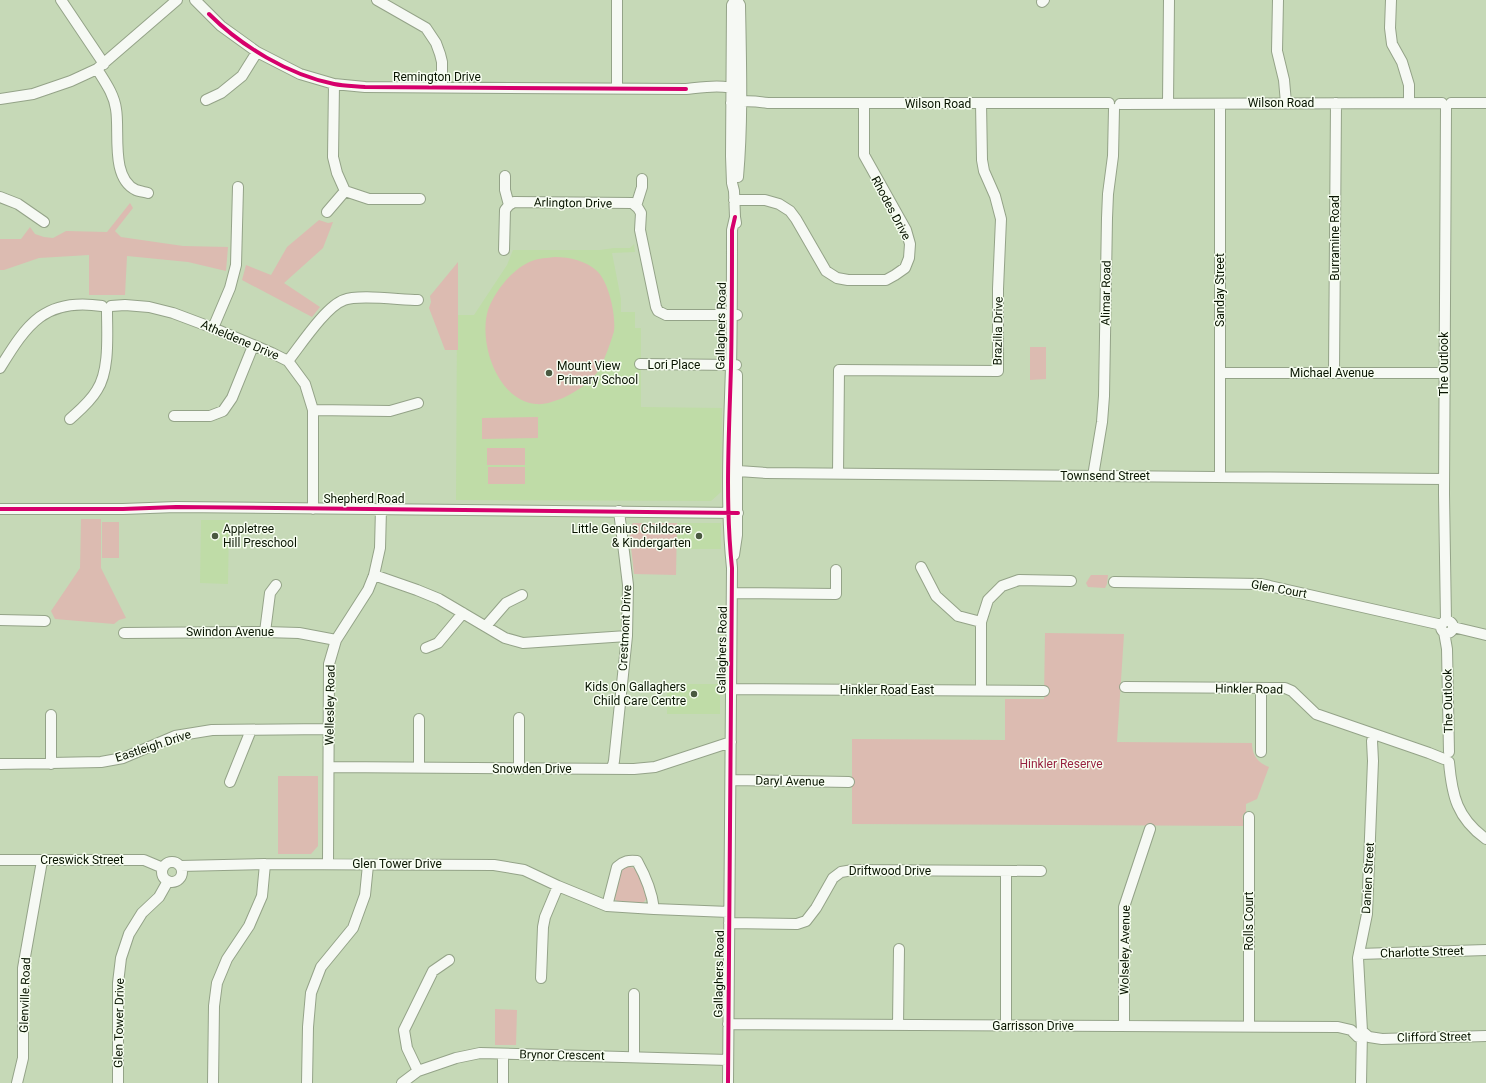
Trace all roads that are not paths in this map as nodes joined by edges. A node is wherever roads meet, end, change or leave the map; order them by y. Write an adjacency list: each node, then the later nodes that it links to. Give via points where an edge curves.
1 (61, 0): 11 (street)
2 (177, 0): 11 (street)
3 (195, 0): 10 (street, Remington Drive, via 221,26)
4 (377, 0): 13 (street, via 426,28 440,54)
5 (617, 0): 14 (street)
6 (736, 0): 16 (street, Gallaghers Road, via 732,5); 16 (street, Gallaghers Road, via 740,5)
7 (1169, 0): 25 (street)
8 (1278, 0): 20 (street, via 1277,50)
9 (1391, 0): 22 (street, via 1392,44 1402,62 1409,85)
10 (257, 52): 12 (street, Remington Drive, via 300,74); 18 (street, via 242,76 221,93)
11 (101, 67): 17 (street, via 33,94); 34 (street, via 116,108 117,158 122,175 135,190)
12 (334, 84): 13 (street, Remington Drive, via 365,87); 33 (street, via 333,157 336,173)
13 (442, 87): 14 (street, Remington Drive)
14 (617, 88): 15 (street, Remington Drive)
15 (686, 88): 16 (street, Remington Drive); 16 (street, Remington Drive, via 715,86)
16 (735, 94): 23 (street, Wilson Road, via 768,103); 32 (street, Gallaghers Road)
17 (0, 99)
18 (206, 100)
19 (1486, 102): 27 (street, Wilson Road)
20 (1286, 103): 21 (street, Wilson Road); 26 (street, Wilson Road)
21 (1336, 103): 22 (street, Wilson Road); 52 (street, Burramine Road)
22 (1409, 103): 27 (street, Wilson Road)
23 (864, 104): 24 (street, Wilson Road); 32 (street, Rhodes Drive, via 864,155 906,230 910,244 905,268 896,275 886,280 838,278 826,271 790,211 779,204)
24 (981, 104): 28 (street, Wilson Road); 59 (street, Brazilia Drive, via 982,160 1001,220 998,371 838,370)
25 (1168, 104): 26 (street, Wilson Road); 28 (street, Wilson Road)
26 (1220, 104): 51 (street, Sanday Street)
27 (1446, 105): 53 (street, The Outlook)
28 (1114, 106): 60 (street, Alimar Road, via 1113,156 1107,218 1104,396)
29 (505, 176): 37 (street)
30 (642, 179): 38 (street)
31 (238, 187): 45 (street, via 236,265 230,288)
32 (735, 189): 44 (street, Gallaghers Road, via 735,217 732,230)
33 (346, 190): 36 (street, via 369,198); 39 (street)
34 (148, 193)
35 (0, 197): 40 (street, via 18,204)
36 (420, 199)
37 (509, 204): 38 (street, Arlington Drive, via 514,202); 41 (street, via 505,210)
38 (636, 206): 44 (street, via 640,212 640,230 658,311 666,315)
39 (327, 212)
40 (44, 222)
41 (504, 250)
42 (418, 300): 47 (street, via 355,297 343,300 328,311)
43 (106, 307): 45 (street, Atheldene Drive, via 149,307); 50 (street, Atheldene Drive, via 84,303 70,304 48,312 23,333); 57 (street, via 106,359 103,375 98,389 89,402)
44 (734, 315): 49 (street, Gallaghers Road)
45 (213, 328): 46 (street, Atheldene Drive)
46 (253, 346): 47 (street, Atheldene Drive); 56 (street, via 232,398 223,411 210,416)
47 (288, 361): 55 (street, Atheldene Drive, via 305,384)
48 (640, 364): 49 (street, Lori Place)
49 (734, 365): 58 (street, Gallaghers Road); 67 (street, Gallaghers Road, via 729,432)
50 (0, 368)
51 (1220, 373): 52 (street, Michael Avenue); 61 (street, Sanday Street)
52 (1334, 373): 53 (street, Michael Avenue)
53 (1444, 373): 62 (street, The Outlook)
54 (418, 403): 55 (street, via 390,411)
55 (313, 410): 64 (street, Atheldene Drive)
56 (174, 416)
57 (70, 419)
58 (738, 473): 59 (street, Townsend Street); 67 (street, Gallaghers Road)
59 (838, 474): 60 (street, Townsend Street)
60 (1093, 476): 61 (street, Townsend Street)
61 (1220, 476): 62 (street, Townsend Street)
62 (1444, 479): 81 (street, The Outlook)
63 (0, 509): 64 (street, Shepherd Road)
64 (313, 509): 65 (street, Shepherd Road)
65 (381, 509): 66 (street, Shepherd Road); 70 (street, Wellesley Road, via 380,548)
66 (619, 511): 67 (street, Shepherd Road); 85 (street, Crestmont Drive, via 628,585)
67 (733, 513): 74 (street, Gallaghers Road)
68 (921, 567): 79 (street, via 936,596 958,616)
69 (836, 570): 74 (street, via 836,594)
70 (374, 575): 76 (street, via 439,599); 86 (street, Wellesley Road, via 368,590)
71 (1071, 581): 79 (street, via 1019,580 1002,586 988,600)
72 (1114, 582): 81 (street, Glen Court, via 1261,584)
73 (276, 585): 83 (street, via 270,593)
74 (732, 593): 90 (street, Gallaghers Road)
75 (522, 595): 80 (street, via 506,603)
76 (463, 612): 80 (street); 87 (street, via 438,643)
77 (0, 620): 78 (street)
78 (45, 621)
79 (981, 622): 91 (street)
80 (486, 626): 85 (street, via 505,638 523,643)
81 (1447, 627): 84 (street, Glen Court); 101 (street, The Outlook)
82 (124, 632): 83 (street, Swindon Avenue)
83 (265, 632): 86 (street, Swindon Avenue, via 299,633)
84 (1486, 635)
85 (627, 636): 107 (street, Crestmont Drive)
86 (336, 640): 96 (street, Wellesley Road, via 329,664)
87 (426, 648)
88 (1125, 687): 89 (street, Hinkler Road)
89 (1261, 688): 98 (street, Hinkler Road, via 1292,690 1316,714); 100 (street)
90 (731, 689): 91 (street, Hinkler Road East); 99 (street, Gallaghers Road)
91 (981, 690): 92 (street, Hinkler Road East)
92 (1044, 691)
93 (51, 715): 103 (street)
94 (519, 718): 106 (street)
95 (420, 719): 105 (street)
96 (329, 729): 97 (street, Eastleigh Drive); 104 (street, Wellesley Road)
97 (250, 730): 103 (street, Eastleigh Drive, via 212,730 175,736 123,758 101,762); 109 (street)
98 (1377, 735): 101 (street, Hinkler Road); 131 (street, Danien Street, via 1373,761 1367,914)
99 (731, 742): 107 (street, Snowden Drive, via 655,766); 108 (street, Gallaghers Road)
100 (1261, 752)
101 (1447, 757): 113 (street, via 1457,807 1470,825)
102 (0, 764): 103 (street, Eastleigh Drive)
103 (51, 764)
104 (329, 767): 105 (street, Snowden Drive); 117 (street, Wellesley Road)
105 (419, 768): 106 (street, Snowden Drive)
106 (519, 769): 107 (street, Snowden Drive)
107 (612, 769)
108 (731, 780): 110 (street, Daryl Avenue); 127 (street, Gallaghers Road)
109 (230, 782)
110 (849, 782)
111 (1249, 817): 141 (street, Rolls Court)
112 (1150, 829): 140 (street, Wolseley Avenue, via 1124,907)
113 (1486, 839)
114 (0, 860): 115 (street, Creswick Street)
115 (42, 861): 120 (street, Creswick Street, via 144,860); 152 (street, Glenville Road, via 23,968 23,1058)
116 (265, 864): 117 (street, Glen Tower Drive); 119 (street, Glen Tower Drive); 154 (street, via 262,896 249,926 227,959 217,982 214,1006)
117 (328, 864): 118 (street, Glen Tower Drive)
118 (368, 865): 124 (street, Glen Tower Drive, via 494,865 524,870); 155 (street, via 365,895 352,928 321,967 311,993)
119 (180, 866): 120 (street, via 170,862); 123 (street, via 182,872 179,879)
120 (163, 868): 123 (street, via 163,876)
121 (1006, 871): 122 (street, Driftwood Drive); 128 (street, Driftwood Drive, via 841,872 833,878 806,921 797,924); 139 (street)
122 (1041, 871)
123 (168, 881): 153 (street, Glen Tower Drive, via 159,897 142,913 121,958 118,983)
124 (558, 886): 125 (street, Glen Tower Drive); 133 (street, via 543,927)
125 (607, 906): 126 (street, Glen Tower Drive); 126 (street, via 617,866 630,860 638,861 652,894)
126 (654, 910): 127 (street, Glen Tower Drive)
127 (729, 912): 128 (street, Gallaghers Road)
128 (729, 923): 137 (street, Gallaghers Road)
129 (899, 949): 138 (street)
130 (1486, 950): 131 (street, Charlotte Street)
131 (1359, 954): 135 (street, Danien Street)
132 (449, 960): 151 (street, via 433,971 404,1030 407,1048)
133 (541, 978)
134 (634, 994): 148 (street)
135 (1359, 995): 136 (street, Danien Street); 143 (street, Danien Street)
136 (1358, 1018): 142 (street, Garrisson Drive, via 1350,1025); 143 (street, Danien Street)
137 (728, 1024): 138 (street, Garrisson Drive); 149 (street, Gallaghers Road)
138 (898, 1025): 139 (street, Garrisson Drive)
139 (1006, 1026): 140 (street, Garrisson Drive)
140 (1124, 1026): 141 (street, Garrisson Drive)
141 (1249, 1026): 142 (street, Garrisson Drive)
142 (1338, 1027): 143 (street, Garrisson Drive)
143 (1360, 1034): 145 (street, Clifford Street); 146 (street, Danien Street); 150 (street, Danien Street)
144 (1486, 1036): 145 (street, Clifford Street)
145 (1382, 1039): 146 (street, Clifford Street, via 1368,1042)
146 (1362, 1047): 150 (street, Danien Street)
147 (503, 1054): 148 (street, Brynor Crescent); 151 (street, Brynor Crescent, via 480,1053); 157 (street)
148 (634, 1056): 149 (street, Brynor Crescent)
149 (728, 1060): 158 (street, Gallaghers Road)
150 (1361, 1068): 159 (street, Danien Street)
151 (418, 1071): 156 (street, Brynor Crescent)
152 (17, 1083)
153 (118, 1083)
154 (213, 1083)
155 (307, 1083)
156 (402, 1083)
157 (503, 1083)
158 (728, 1083)
159 (1361, 1083)

